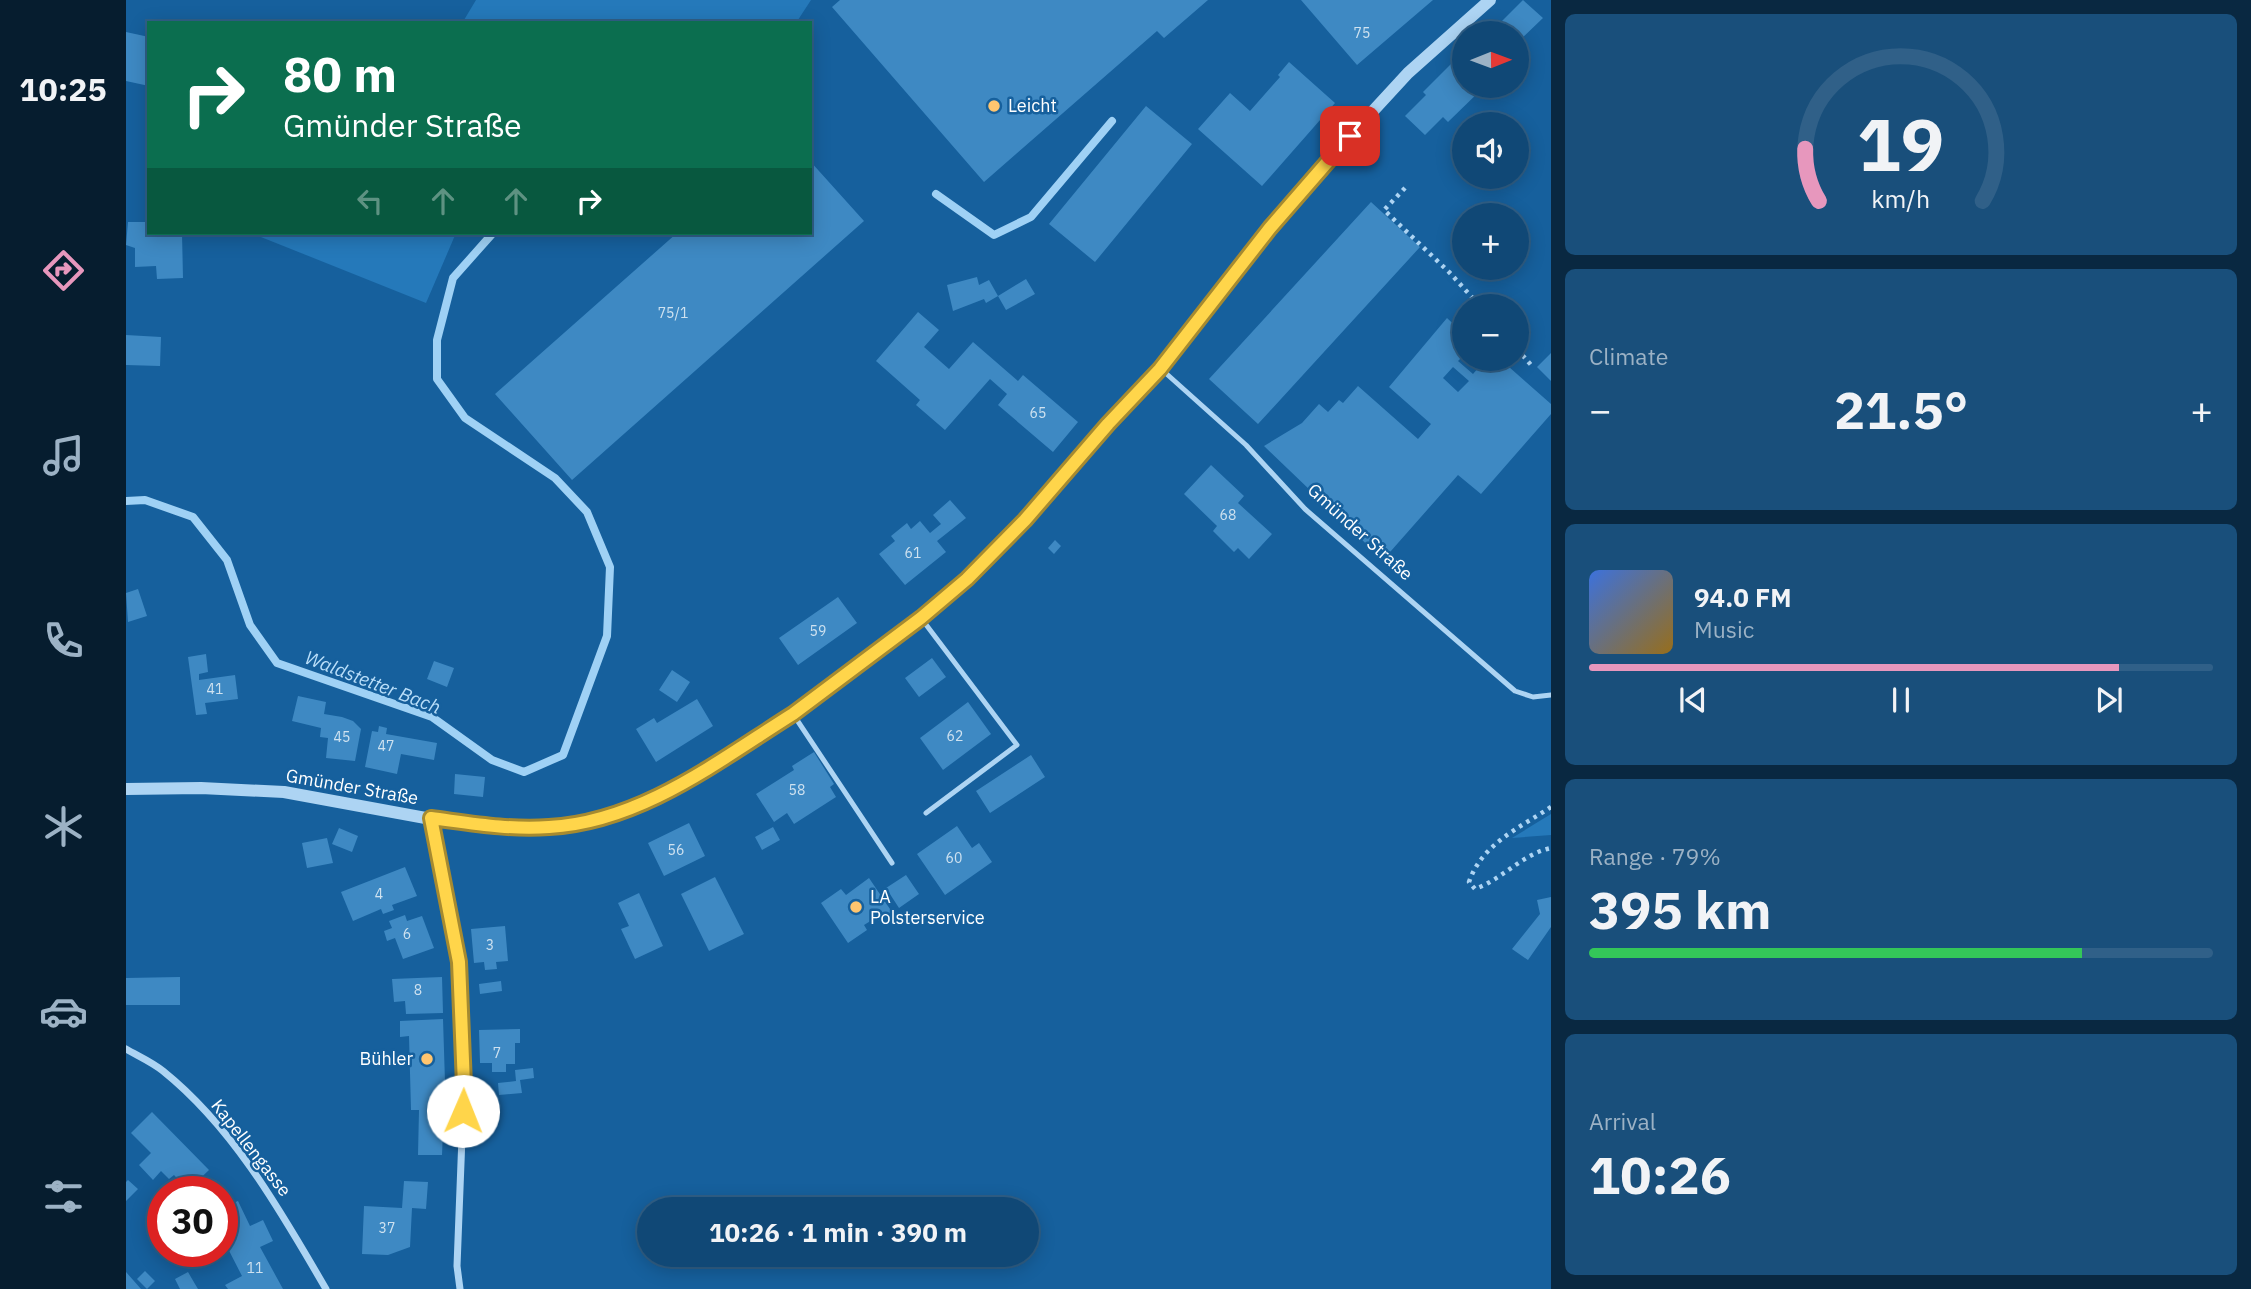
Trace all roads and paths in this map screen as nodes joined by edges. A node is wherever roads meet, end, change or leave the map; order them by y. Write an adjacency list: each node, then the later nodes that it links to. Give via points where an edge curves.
1 (1490, 0): 6 (street, Gmünder Straße, via 1408,73 1350,136 1270,228)
2 (1405, 188): 3 (path, via 1384,210)
3 (1469, 294)
4 (1529, 363): 5 (path)
5 (1532, 366)
6 (1160, 369): 7 (street, Gmünder Straße, via 1025,520); 8 (lane, Gmünder Straße, via 1246,445 1315,518 1515,691 1533,697)
7 (921, 618): 9 (street, Gmünder Straße); 12 (lane, via 1017,745)
8 (1551, 695)
9 (793, 714): 13 (street, Gmünder Straße, via 655,799 607,817 551,827 507,828); 15 (lane)
10 (126, 789): 13 (street, Gmünder Straße, via 284,792)
11 (1551, 807): 14 (path, via 1490,847 1469,882 1475,888 1491,883 1535,851)
12 (926, 813)
13 (431, 818): 18 (street, via 459,962 464,1085)
14 (1551, 848)
15 (892, 863)
16 (126, 1049): 17 (street, Kapellengasse, via 162,1070 207,1113 277,1206)
17 (326, 1289)
18 (460, 1289)

